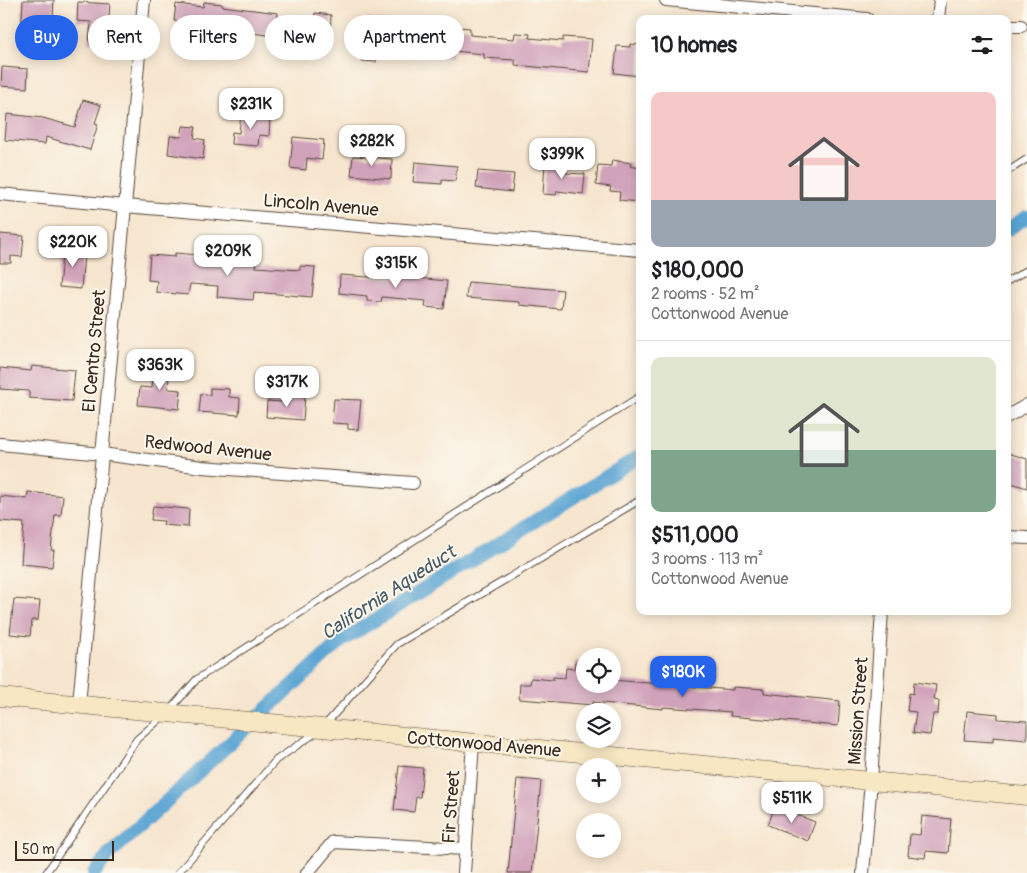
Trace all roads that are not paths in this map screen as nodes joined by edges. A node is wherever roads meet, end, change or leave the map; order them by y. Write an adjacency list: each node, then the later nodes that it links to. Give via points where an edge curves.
1 (144, 0): 11 (street, El Centro Street)
2 (666, 0): 4 (street)
3 (940, 0): 5 (street)
4 (825, 15)
5 (938, 15)
6 (1011, 26): 7 (street)
7 (1021, 26)
8 (1027, 159): 9 (lane)
9 (1011, 169)
10 (0, 194): 11 (street, Lincoln Avenue)
11 (124, 206): 12 (street, Lincoln Avenue); 19 (street, El Centro Street)
12 (636, 250)
13 (1027, 270): 14 (lane)
14 (1011, 279)
15 (636, 399): 27 (lane, via 196,679)
16 (1027, 405): 17 (street)
17 (1011, 414)
18 (0, 444): 19 (street, Redwood Avenue)
19 (102, 454): 20 (street, Redwood Avenue, via 202,468); 26 (street, El Centro Street)
20 (413, 483)
21 (636, 502): 28 (lane, via 397,644)
22 (1011, 537): 23 (street)
23 (1027, 538)
24 (882, 615): 30 (street, Mission Street)
25 (0, 697): 26 (street, Cottonwood Avenue)
26 (79, 704): 27 (street, Cottonwood Avenue)
27 (167, 713): 28 (street, Cottonwood Avenue); 33 (lane, via 137,739)
28 (322, 728): 29 (street, Cottonwood Avenue); 34 (lane, via 276,760)
29 (473, 743): 30 (street, Cottonwood Avenue); 32 (street, Fir Street)
30 (872, 781): 31 (street, Cottonwood Avenue); 37 (street, Mission Street)
31 (1027, 796)
32 (466, 849): 35 (street, via 333,842); 36 (street, Fir Street)
33 (46, 873)
34 (178, 873)
35 (307, 873)
36 (464, 873)
37 (863, 873)

